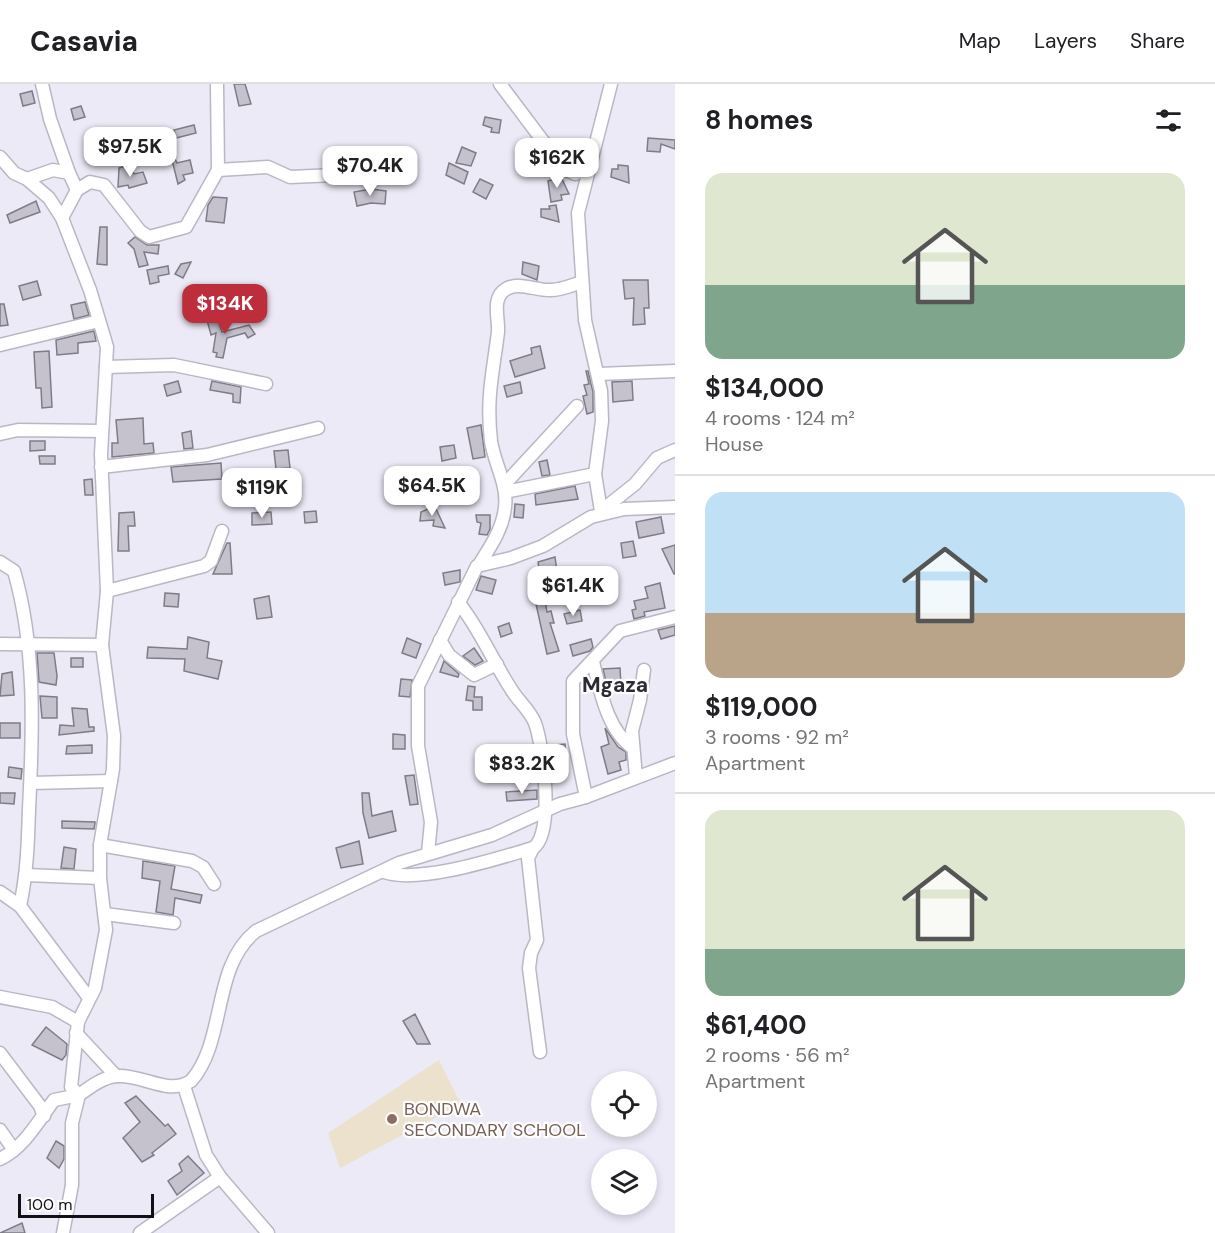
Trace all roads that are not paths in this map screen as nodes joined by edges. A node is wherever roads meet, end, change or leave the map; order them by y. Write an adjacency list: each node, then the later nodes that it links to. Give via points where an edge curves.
1 (42, 84): 8 (street)
2 (217, 84): 7 (street)
3 (500, 84): 6 (street, via 564,169 575,174)
4 (610, 84): 6 (street)
5 (0, 157): 10 (street, via 14,173)
6 (590, 165): 13 (street, via 578,213)
7 (218, 170): 9 (street, via 268,167 290,177); 11 (street, via 186,227 154,238 140,231 104,185 90,182)
8 (69, 173): 10 (street, via 53,170); 11 (street)
9 (358, 174)
10 (27, 179): 12 (street, via 49,198)
11 (77, 190): 12 (street)
12 (62, 218): 14 (street)
13 (582, 282): 18 (street, via 587,334); 27 (street, via 549,291 513,287 498,299 489,420 494,457)
14 (99, 321): 15 (street); 16 (street, via 107,348)
15 (0, 345)
16 (106, 367): 19 (street, via 174,365); 22 (street)
17 (675, 371): 18 (street)
18 (599, 374): 26 (street, via 602,408)
19 (266, 384)
20 (577, 406): 27 (street, via 520,464)
21 (318, 428): 25 (street, via 207,455)
22 (102, 431): 23 (street, via 18,430); 25 (street)
23 (0, 434)
24 (675, 450): 29 (street, via 657,458 635,484)
25 (101, 467): 33 (street)
26 (595, 474): 27 (street); 29 (street)
27 (504, 488): 32 (street, via 501,524)
28 (675, 507): 29 (street)
29 (596, 514): 32 (street, via 543,546)
30 (222, 531): 33 (street, via 211,561 204,566)
31 (0, 562): 38 (street, via 14,571)
32 (479, 565): 34 (street)
33 (107, 591): 39 (street)
34 (458, 602): 36 (street); 41 (street)
35 (675, 617): 40 (street, via 623,630)
36 (440, 640): 41 (street, via 449,655 474,675); 52 (street, via 418,686 417,740 431,822)
37 (0, 644): 38 (street)
38 (29, 645): 39 (street); 47 (street)
39 (102, 645): 46 (street, via 114,736)
40 (593, 662): 43 (street, via 609,713 623,739); 48 (street, via 572,683 573,734)
41 (497, 664): 49 (street, via 536,724 546,794)
42 (644, 670): 43 (street, via 632,731)
43 (633, 748): 45 (street)
44 (675, 763): 45 (street)
45 (636, 777): 48 (street)
46 (111, 781): 47 (street); 50 (street)
47 (31, 783): 54 (street)
48 (586, 797): 49 (street)
49 (544, 813): 51 (street, via 539,841); 52 (street, via 492,835)
50 (100, 845): 55 (street); 56 (street, via 192,861 202,867)
51 (532, 848): 53 (street, via 424,874); 64 (street, via 528,858 537,940 529,968)
52 (428, 853): 53 (street)
53 (384, 872): 67 (street, via 268,924 248,938 231,970 206,1053 195,1077)
54 (26, 875): 55 (street); 58 (street)
55 (100, 878): 59 (street)
56 (214, 884)
57 (0, 892): 58 (street)
58 (20, 906): 62 (street)
59 (105, 914): 60 (street); 62 (street, via 101,960)
60 (174, 923)
61 (0, 997): 63 (street, via 52,1007)
62 (89, 998): 63 (street)
63 (77, 1028): 66 (street); 68 (street, via 71,1087)
64 (540, 1052)
65 (0, 1053): 69 (street)
66 (116, 1076): 67 (street, via 173,1088); 68 (street)
67 (184, 1086): 73 (street, via 201,1144)
68 (79, 1095): 69 (street, via 54,1100); 74 (street, via 72,1123 72,1185)
69 (44, 1116): 71 (street)
70 (0, 1130): 71 (street)
71 (14, 1150): 72 (street)
72 (0, 1159)
73 (220, 1177): 75 (street); 76 (street)
74 (63, 1233)
75 (140, 1233)
76 (268, 1233)

